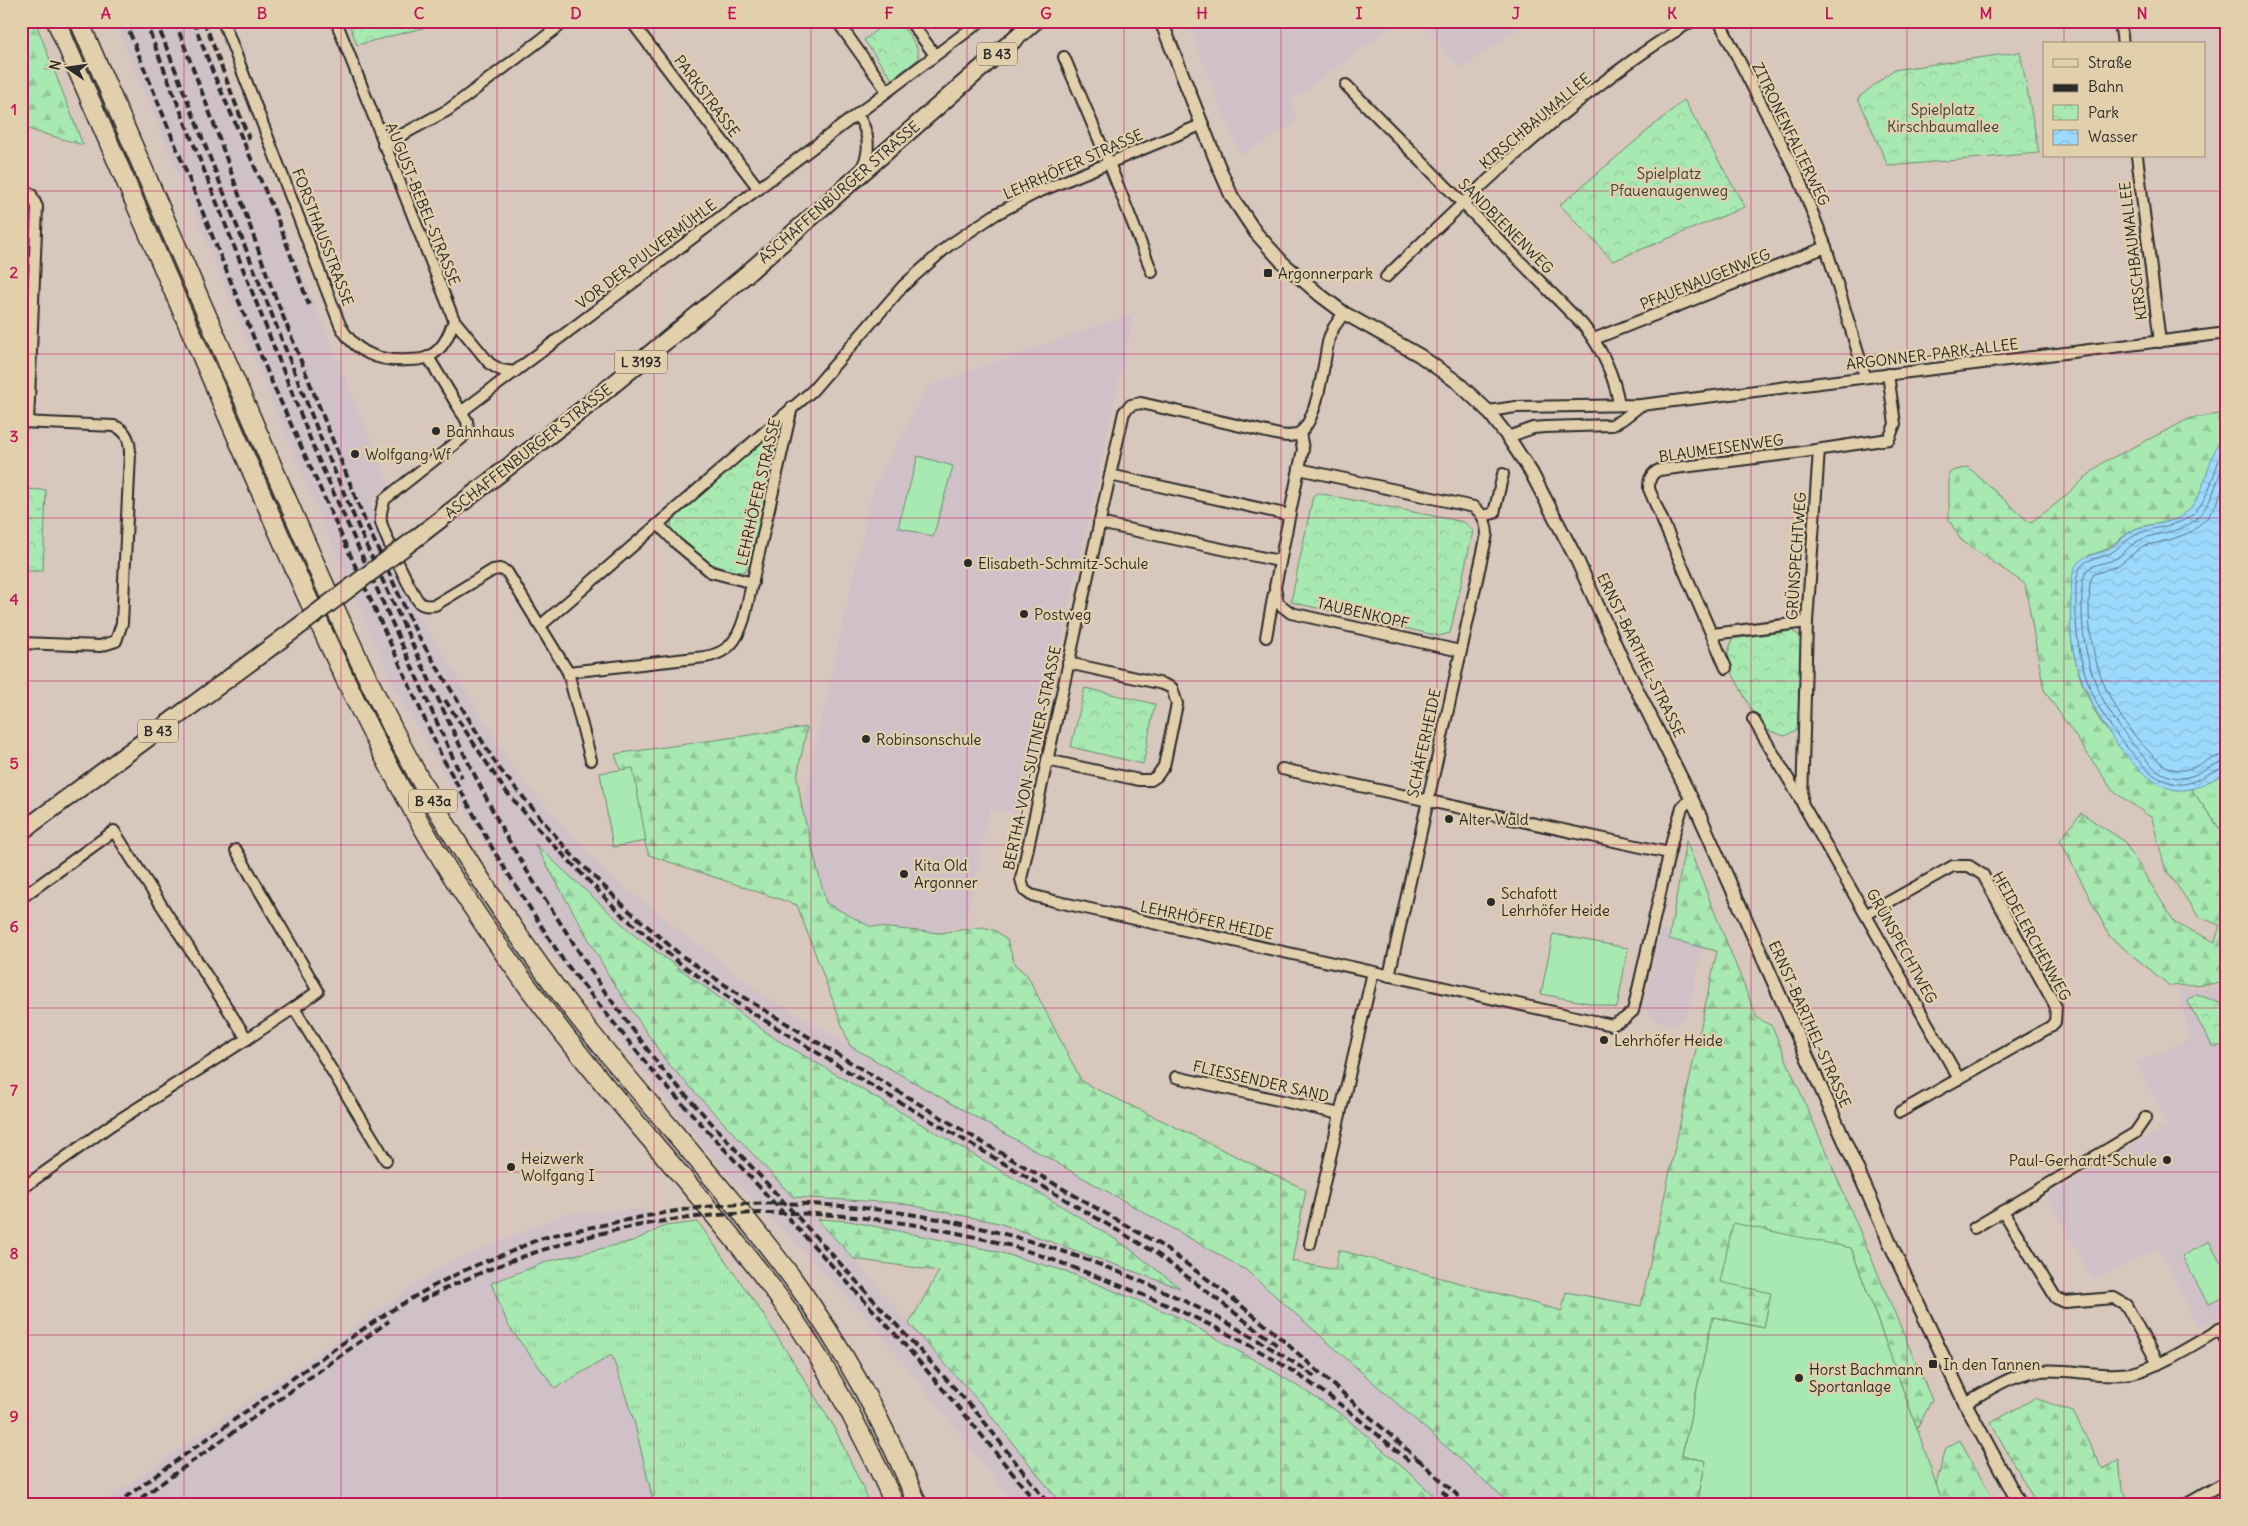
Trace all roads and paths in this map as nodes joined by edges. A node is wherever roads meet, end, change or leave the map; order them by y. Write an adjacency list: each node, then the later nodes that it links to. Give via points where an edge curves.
1 (56, 21): 102 (highway, B 43a, via 304,591 361,714 410,806 498,945 556,1024 774,1291 858,1427)
2 (79, 21): 103 (highway, B 43a, via 323,582 366,676 415,770 458,844 539,965 807,1299 854,1374)
3 (223, 21): 37 (street, FORSTHAUSSTRASSE, via 346,335 357,348 377,358 396,361)
4 (336, 21): 22 (street, AUGUST-BEBEL-STRASSE)
5 (566, 21): 22 (street, via 448,110)
6 (631, 21): 27 (street, PARKSTRASSE)
7 (837, 21): 19 (street)
8 (910, 21): 16 (street)
9 (982, 21): 16 (street, VOR DER PULVERMÜHLE)
10 (1034, 21): 25 (main road, ASCHAFFENBURGER STRASSE / B 43)
11 (1161, 21): 21 (street, ERNST-BARTHEL-STRASSE)
12 (1692, 21): 28 (street, KIRSCHBAUMALLEE, via 1567,110)
13 (1719, 21): 29 (street, ZITRONENFALTERWEG, via 1798,176)
14 (2120, 21): 15 (street)
15 (2123, 42)
16 (935, 55): 19 (street, VOR DER PULVERMÜHLE)
17 (1064, 57): 24 (street)
18 (1346, 85): 28 (street, SANDBIENENWEG)
19 (887, 91): 20 (street, VOR DER PULVERMÜHLE)
20 (857, 115): 25 (street, via 868,139 864,165); 27 (street, VOR DER PULVERMÜHLE)
21 (1201, 126): 24 (street, LEHRHÖFER STRASSE); 32 (street, ERNST-BARTHEL-STRASSE, via 1232,197 1256,233 1287,267)
22 (384, 145): 33 (street, AUGUST-BEBEL-STRASSE)
23 (2137, 158): 36 (street, KIRSCHBAUMALLEE)
24 (1110, 163): 30 (street); 43 (street, LEHRHÖFER STRASSE, via 1022,199 948,246 903,286 830,373)
25 (858, 174): 57 (main road, ASCHAFFENBURGER STRASSE / L 3193, via 742,278 587,406)
26 (21, 188): 46 (street, via 31,194 37,207)
27 (759, 189): 38 (street, VOR DER PULVERMÜHLE)
28 (1462, 203): 31 (street, KIRSCHBAUMALLEE); 35 (street, SANDBIENENWEG)
29 (1826, 247): 35 (street, PFAUENAUGENWEG); 40 (street, ZITRONENFALTERWEG)
30 (1152, 272)
31 (1386, 277)
32 (1344, 312): 44 (street, ERNST-BARTHEL-STRASSE, via 1420,356 1457,382); 47 (street, via 1329,338 1313,414)
33 (454, 320): 37 (street, via 447,339); 38 (street, AUGUST-BEBEL-STRASSE, via 490,364)
34 (2227, 333): 36 (street, ARGONNER-PARK-ALLEE)
35 (1594, 339): 41 (street, SANDBIENENWEG, via 1613,377)
36 (2160, 342): 39 (street, ARGONNER-PARK-ALLEE)
37 (428, 357): 45 (street)
38 (514, 372): 45 (street, VOR DER PULVERMÜHLE)
39 (1888, 374): 40 (street, ARGONNER-PARK-ALLEE); 49 (street, via 1895,424 1892,436 1878,442)
40 (1865, 376): 42 (street, ARGONNER-PARK-ALLEE)
41 (1619, 404): 42 (street, ARGONNER-PARK-ALLEE); 44 (street, ARGONNER-PARK-ALLEE, via 1516,407)
42 (1641, 405): 48 (street, ARGONNER-PARK-ALLEE, via 1612,425 1533,428)
43 (792, 407): 56 (street, LEHRHÖFER STRASSE); 59 (street, LEHRHÖFER STRASSE)
44 (1488, 411): 48 (street, ERNST-BARTHEL-STRASSE)
45 (462, 412): 62 (street, via 468,423 462,438 385,499 381,519 386,535 420,602 426,606 435,605 489,571 500,569 507,572)
46 (25, 422): 65 (street, via 120,428 127,436 130,454 122,623 116,640 100,646)
47 (1300, 433): 50 (street); 52 (street, BERTHA-VON-SUTTNER-STRASSE, via 1280,435 1141,403 1131,405 1124,412)
48 (1508, 437): 74 (street, ERNST-BARTHEL-STRASSE, via 1531,472 1577,560 1623,662)
49 (1819, 450): 61 (street, GRÜNSPECHTWEG); 63 (street, BLAUMEISENWEG, via 1653,473 1649,489)
50 (1299, 469): 53 (street); 54 (street, via 1474,507)
51 (1503, 474): 54 (street, via 1494,513)
52 (1110, 475): 53 (street); 55 (street, BERTHA-VON-SUTTNER-STRASSE)
53 (1289, 514): 58 (street)
54 (1483, 516): 66 (street, SCHÄFERHEIDE, via 1487,534)
55 (1099, 523): 58 (street); 67 (street, BERTHA-VON-SUTTNER-STRASSE)
56 (658, 524): 59 (street, LEHRHÖFER STRASSE, via 711,572); 62 (street, LEHRHÖFER STRASSE)
57 (415, 539): 77 (main road, ASCHAFFENBURGER STRASSE / B 43, bridge)
58 (1279, 561): 60 (street)
59 (753, 583): 69 (street, LEHRHÖFER STRASSE, via 740,633 722,652 705,657)
60 (1275, 587): 64 (street); 66 (street, TAUBENKOPF, via 1278,602 1291,613)
61 (1807, 622): 63 (street); 76 (street, GRÜNSPECHTWEG)
62 (540, 626): 69 (street)
63 (1713, 634): 68 (street, BLAUMEISENWEG)
64 (1266, 637)
65 (21, 643)
66 (1460, 650): 75 (street, SCHÄFERHEIDE)
67 (1068, 663): 72 (street, BERTHA-VON-SUTTNER-STRASSE); 72 (street, via 1172,688 1177,704 1164,766 1151,780 1139,780)
68 (1726, 668)
69 (568, 672): 71 (street)
70 (1754, 719): 76 (street, GRÜNSPECHTWEG)
71 (591, 760)
72 (1047, 760): 80 (street, BERTHA-VON-SUTTNER-STRASSE, via 1021,878)
73 (1282, 769): 75 (street)
74 (1691, 798): 79 (street, LEHRHÖFER HEIDE, via 1682,808); 100 (street, ERNST-BARTHEL-STRASSE)
75 (1427, 800): 79 (street); 84 (street, SCHÄFERHEIDE)
76 (1802, 803): 82 (street, GRÜNSPECHTWEG)
77 (21, 832)
78 (236, 850): 85 (street, via 318,991)
79 (1669, 853): 84 (street, LEHRHÖFER HEIDE, via 1633,1011 1612,1025)
80 (1024, 890): 83 (street, LEHRHÖFER HEIDE, via 1054,901)
81 (21, 898): 86 (street, via 114,831)
82 (1867, 914): 88 (street, GRÜNSPECHTWEG); 88 (street, HEIDELERCHENWEG, via 1953,866 1969,866 1983,875 2056,1007 2055,1022)
83 (1373, 972): 84 (street, LEHRHÖFER HEIDE); 90 (street, FLIESSENDER SAND)
84 (1389, 976)
85 (294, 1008): 86 (street); 92 (street)
86 (247, 1040): 93 (street, via 111,1125)
87 (1176, 1077): 90 (street, FLIESSENDER SAND)
88 (1960, 1078): 89 (street, HEIDELERCHENWEG)
89 (1900, 1112)
90 (1340, 1114): 96 (street, FLIESSENDER SAND)
91 (2146, 1117): 94 (street, via 2135,1133)
92 (386, 1160)
93 (21, 1189)
94 (2003, 1211): 95 (street); 99 (street, via 2056,1298 2065,1302 2114,1298 2126,1305)
95 (1974, 1228)
96 (1310, 1244)
97 (2223, 1327): 98 (street); 99 (street)
98 (2227, 1342)
99 (2158, 1364): 100 (street, via 2129,1374 2029,1372)
100 (1965, 1403): 104 (street)
101 (2227, 1481): 105 (street)
102 (894, 1505)
103 (918, 1505)
104 (2020, 1505)
105 (2185, 1505)

